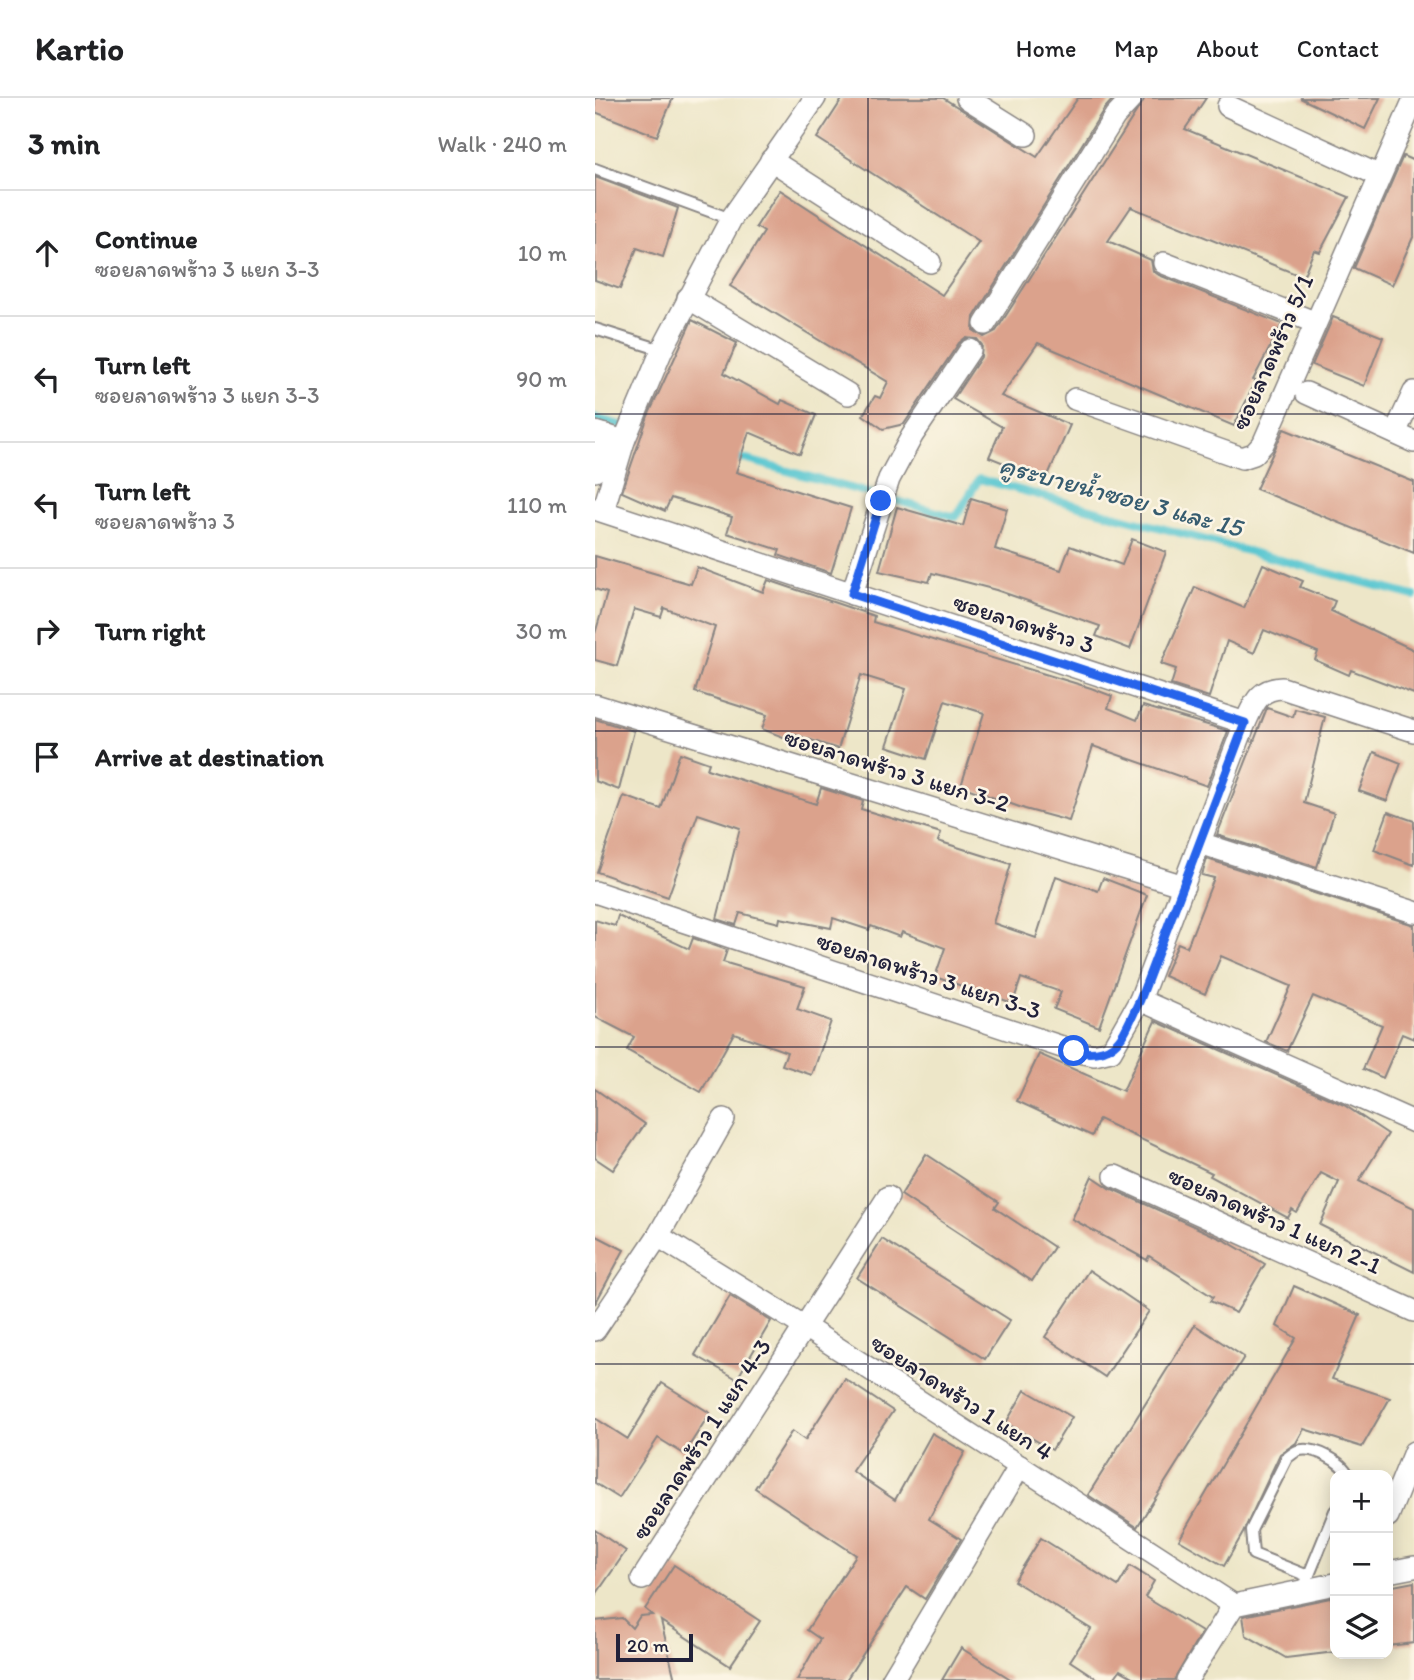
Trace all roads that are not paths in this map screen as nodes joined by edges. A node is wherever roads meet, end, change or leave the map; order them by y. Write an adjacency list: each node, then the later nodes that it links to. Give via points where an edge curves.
1 (815, 98): 7 (street)
2 (967, 98): 6 (street)
3 (1132, 98): 15 (street, via 1115,116)
4 (1414, 99): 9 (street, ซอยลาดพร้าว 5/1)
5 (1228, 106): 9 (street)
6 (1025, 135)
7 (771, 160): 10 (street); 11 (street)
8 (595, 169): 10 (lane)
9 (1378, 175): 14 (street, ซอยลาดพร้าว 5/1)
10 (731, 219): 13 (street)
11 (930, 262)
12 (1164, 263): 14 (street)
13 (688, 298): 17 (street); 21 (street)
14 (1314, 322): 22 (street, ซอยลาดพร้าว 5/1, via 1263,444 1254,454 1241,458)
15 (985, 324)
16 (595, 329): 17 (lane)
17 (662, 350): 23 (street)
18 (970, 350): 27 (street, via 912,436 882,497)
19 (1414, 392): 24 (street)
20 (1306, 393): 24 (street)
21 (848, 394)
22 (1075, 399)
23 (617, 432): 25 (street); 26 (street)
24 (1405, 437)
25 (595, 471)
26 (599, 510): 27 (street, ซอยลาดพร้าว 3)
27 (852, 594): 29 (street, ซอยลาดพร้าว 3)
28 (595, 705): 32 (street, ซอยลาดพร้าว 3 แยก 3-2)
29 (1245, 723): 30 (street, via 1258,696 1282,688); 31 (street, ซอยลาดพร้าว 3 แยก 3-3)
30 (1414, 731)
31 (1200, 843): 32 (street, ซอยลาดพร้าว 3 แยก 3-3); 34 (street)
32 (1184, 886): 35 (street, ซอยลาดพร้าว 3 แยก 3-3)
33 (595, 891): 35 (street, ซอยลาดพร้าว 3 แยก 3-3, via 1074,1051 1094,1055 1111,1051)
34 (1414, 912)
35 (1140, 1000): 37 (street)
36 (724, 1119): 40 (street)
37 (1414, 1122)
38 (1115, 1176): 41 (street, ซอยลาดพร้าว 1 แยก 2-1)
39 (888, 1197): 42 (street, ซอยลาดพร้าว 1 แยก 4-3)
40 (658, 1236): 42 (street, ซอยลาดพร้าว 1 แยก 4); 43 (street)
41 (1414, 1311)
42 (804, 1327): 45 (street, ซอยลาดพร้าว 1 แยก 4); 51 (street, ซอยลาดพร้าว 1 แยก 4-3)
43 (595, 1330)
44 (1414, 1452): 47 (street)
45 (1020, 1466): 54 (street, ซอยลาดพร้าว 1 แยก 4); 55 (street)
46 (1346, 1470): 53 (lane, via 1333,1459 1297,1451 1287,1458 1251,1530 1252,1554)
47 (1393, 1504)
48 (1330, 1523): 53 (lane)
49 (1414, 1567): 50 (street)
50 (1393, 1571)
51 (642, 1579)
52 (1330, 1584): 53 (street)
53 (1305, 1585): 54 (street)
54 (1234, 1605): 56 (street)
55 (892, 1680)
56 (1187, 1680)

